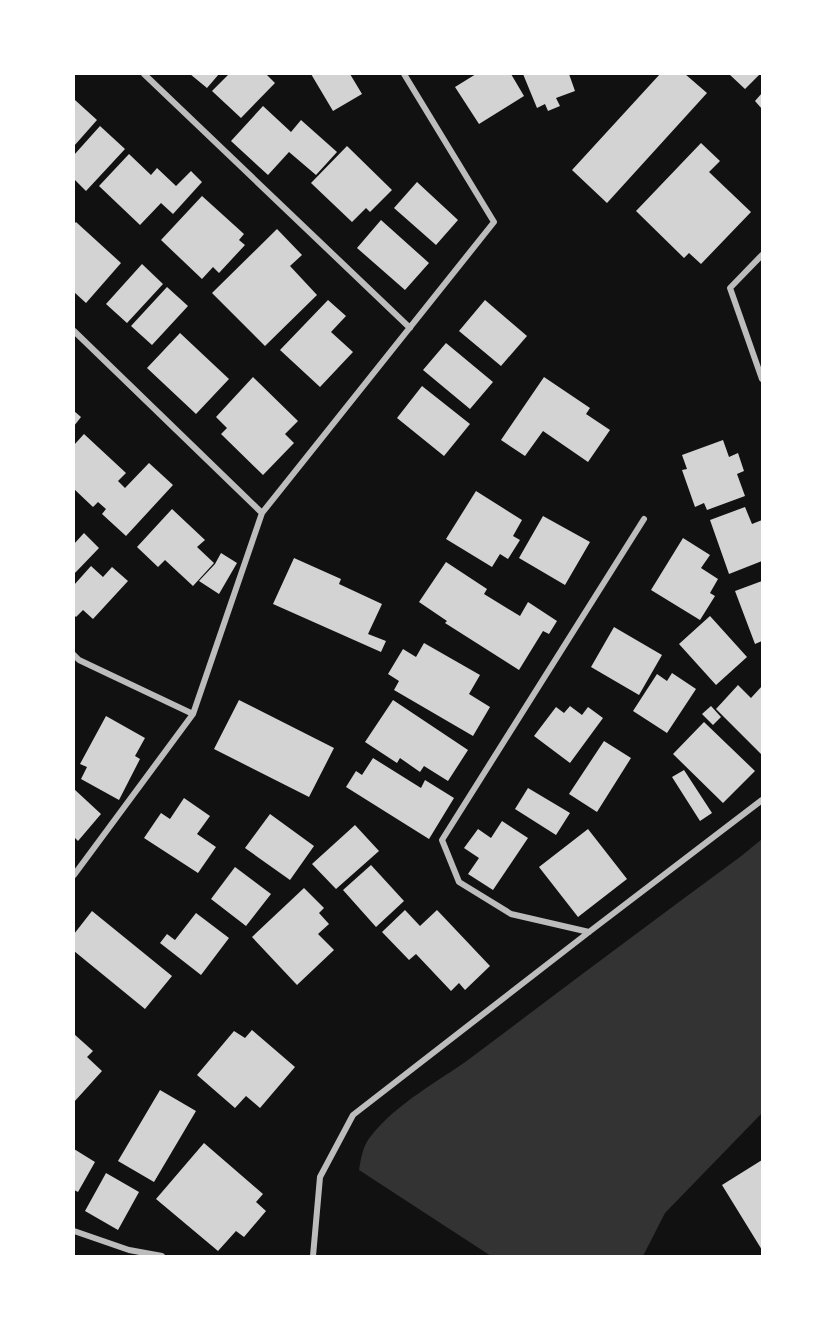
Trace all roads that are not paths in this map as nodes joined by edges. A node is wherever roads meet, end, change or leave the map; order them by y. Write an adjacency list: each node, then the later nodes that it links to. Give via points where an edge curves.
1 (144, 74): 4 (street)
2 (404, 74): 4 (street, via 494,222)
3 (762, 255): 6 (street, via 729,288)
4 (410, 328): 7 (street)
5 (74, 331): 7 (street)
6 (762, 379)
7 (262, 513): 10 (street)
8 (644, 519): 13 (street, via 442,840 459,882 511,914)
9 (75, 660): 10 (street)
10 (193, 714): 12 (street)
11 (762, 800): 13 (street)
12 (74, 875)
13 (589, 932): 16 (street, via 353,1114 320,1177)
14 (74, 1231): 15 (street)
15 (162, 1257)
16 (313, 1257)

